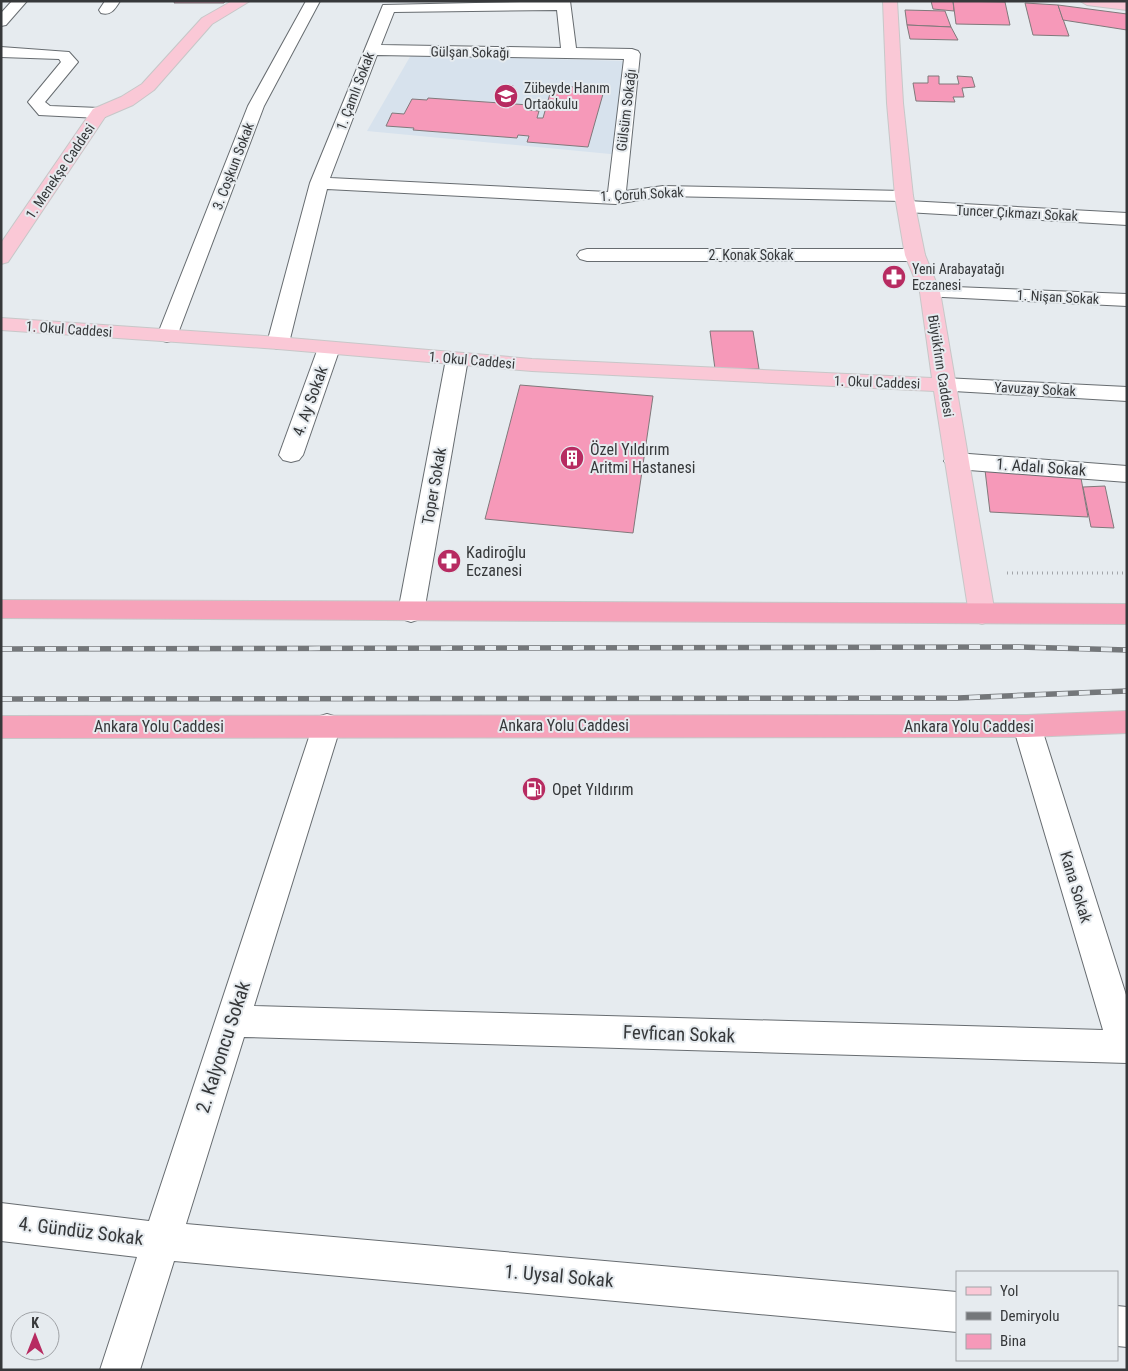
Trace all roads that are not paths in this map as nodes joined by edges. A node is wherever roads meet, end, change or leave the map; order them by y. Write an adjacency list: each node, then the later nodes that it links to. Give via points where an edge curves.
1 (20, 1): 9 (street)
2 (243, 1): 13 (main road, 1. Menekşe Caddesi, via 207,21 148,87)
3 (312, 1): 24 (street, 3. Coşkun Sokak, via 256,106)
4 (890, 1): 16 (main road, Büyükfırın Caddesi, via 895,103)
5 (1087, 1): 8 (main road)
6 (563, 3): 7 (street, 1. Çamlı Sokak); 12 (street)
7 (424, 4): 10 (street, 1. Çamlı Sokak, via 388,8)
8 (1127, 6)
9 (1, 22)
10 (372, 50): 12 (street, Gülşan Sokağı); 14 (street, 1. Çamlı Sokak)
11 (1, 52): 13 (street, via 63,55 70,62 36,102 44,111)
12 (569, 54): 15 (street, Gülsüm Sokağı, via 632,54)
13 (99, 114): 20 (main road, 1. Menekşe Caddesi)
14 (319, 183): 15 (street, 1. Çoruh Sokak); 25 (street, 1. Çamlı Sokak)
15 (616, 198): 16 (street, 1. Çoruh Sokak, via 663,191)
16 (905, 201): 17 (street, Tuncer Çıkmazı Sokak); 19 (main road, Büyükfırın Caddesi)
17 (1127, 219)
18 (587, 255): 19 (street, 2. Konak Sokak)
19 (915, 255): 21 (main road, Büyükfırın Caddesi)
20 (1, 258)
21 (930, 292): 22 (street, 1. Nişan Sokak); 28 (main road, Büyükfırın Caddesi)
22 (1127, 300)
23 (1, 324): 24 (main road, 1. Okul Caddesi)
24 (167, 336): 25 (main road, 1. Okul Caddesi)
25 (278, 344): 26 (main road, 1. Okul Caddesi)
26 (329, 348): 27 (main road, 1. Okul Caddesi); 30 (street, 4. Ay Sokak)
27 (457, 359): 28 (main road, 1. Okul Caddesi, via 532,366); 34 (street, Toper Sokak)
28 (944, 385): 29 (street, Yavuzay Sokak); 31 (main road, Büyükfırın Caddesi)
29 (1127, 394)
30 (291, 455)
31 (956, 461): 32 (street, 1. Adalı Sokak); 35 (main road, Büyükfırın Caddesi)
32 (1127, 474)
33 (1, 609): 34 (highway)
34 (411, 612): 35 (highway)
35 (982, 614): 36 (highway)
36 (1127, 614)
37 (1127, 722): 40 (highway, Ankara Yolu Caddesi)
38 (327, 725): 39 (highway, Ankara Yolu Caddesi); 40 (highway, Ankara Yolu Caddesi); 41 (street, 2. Kalyoncu Sokak)
39 (1, 726)
40 (1027, 726): 42 (street, Kana Sokak)
41 (231, 1021): 42 (street, Fevfican Sokak); 44 (street, 2. Kalyoncu Sokak)
42 (1126, 1047)
43 (1, 1222): 44 (street, 4. Gündüz Sokak)
44 (161, 1241): 45 (street, 1. Uysal Sokak); 46 (street, 2. Kalyoncu Sokak)
45 (956, 1312)
46 (120, 1370)

